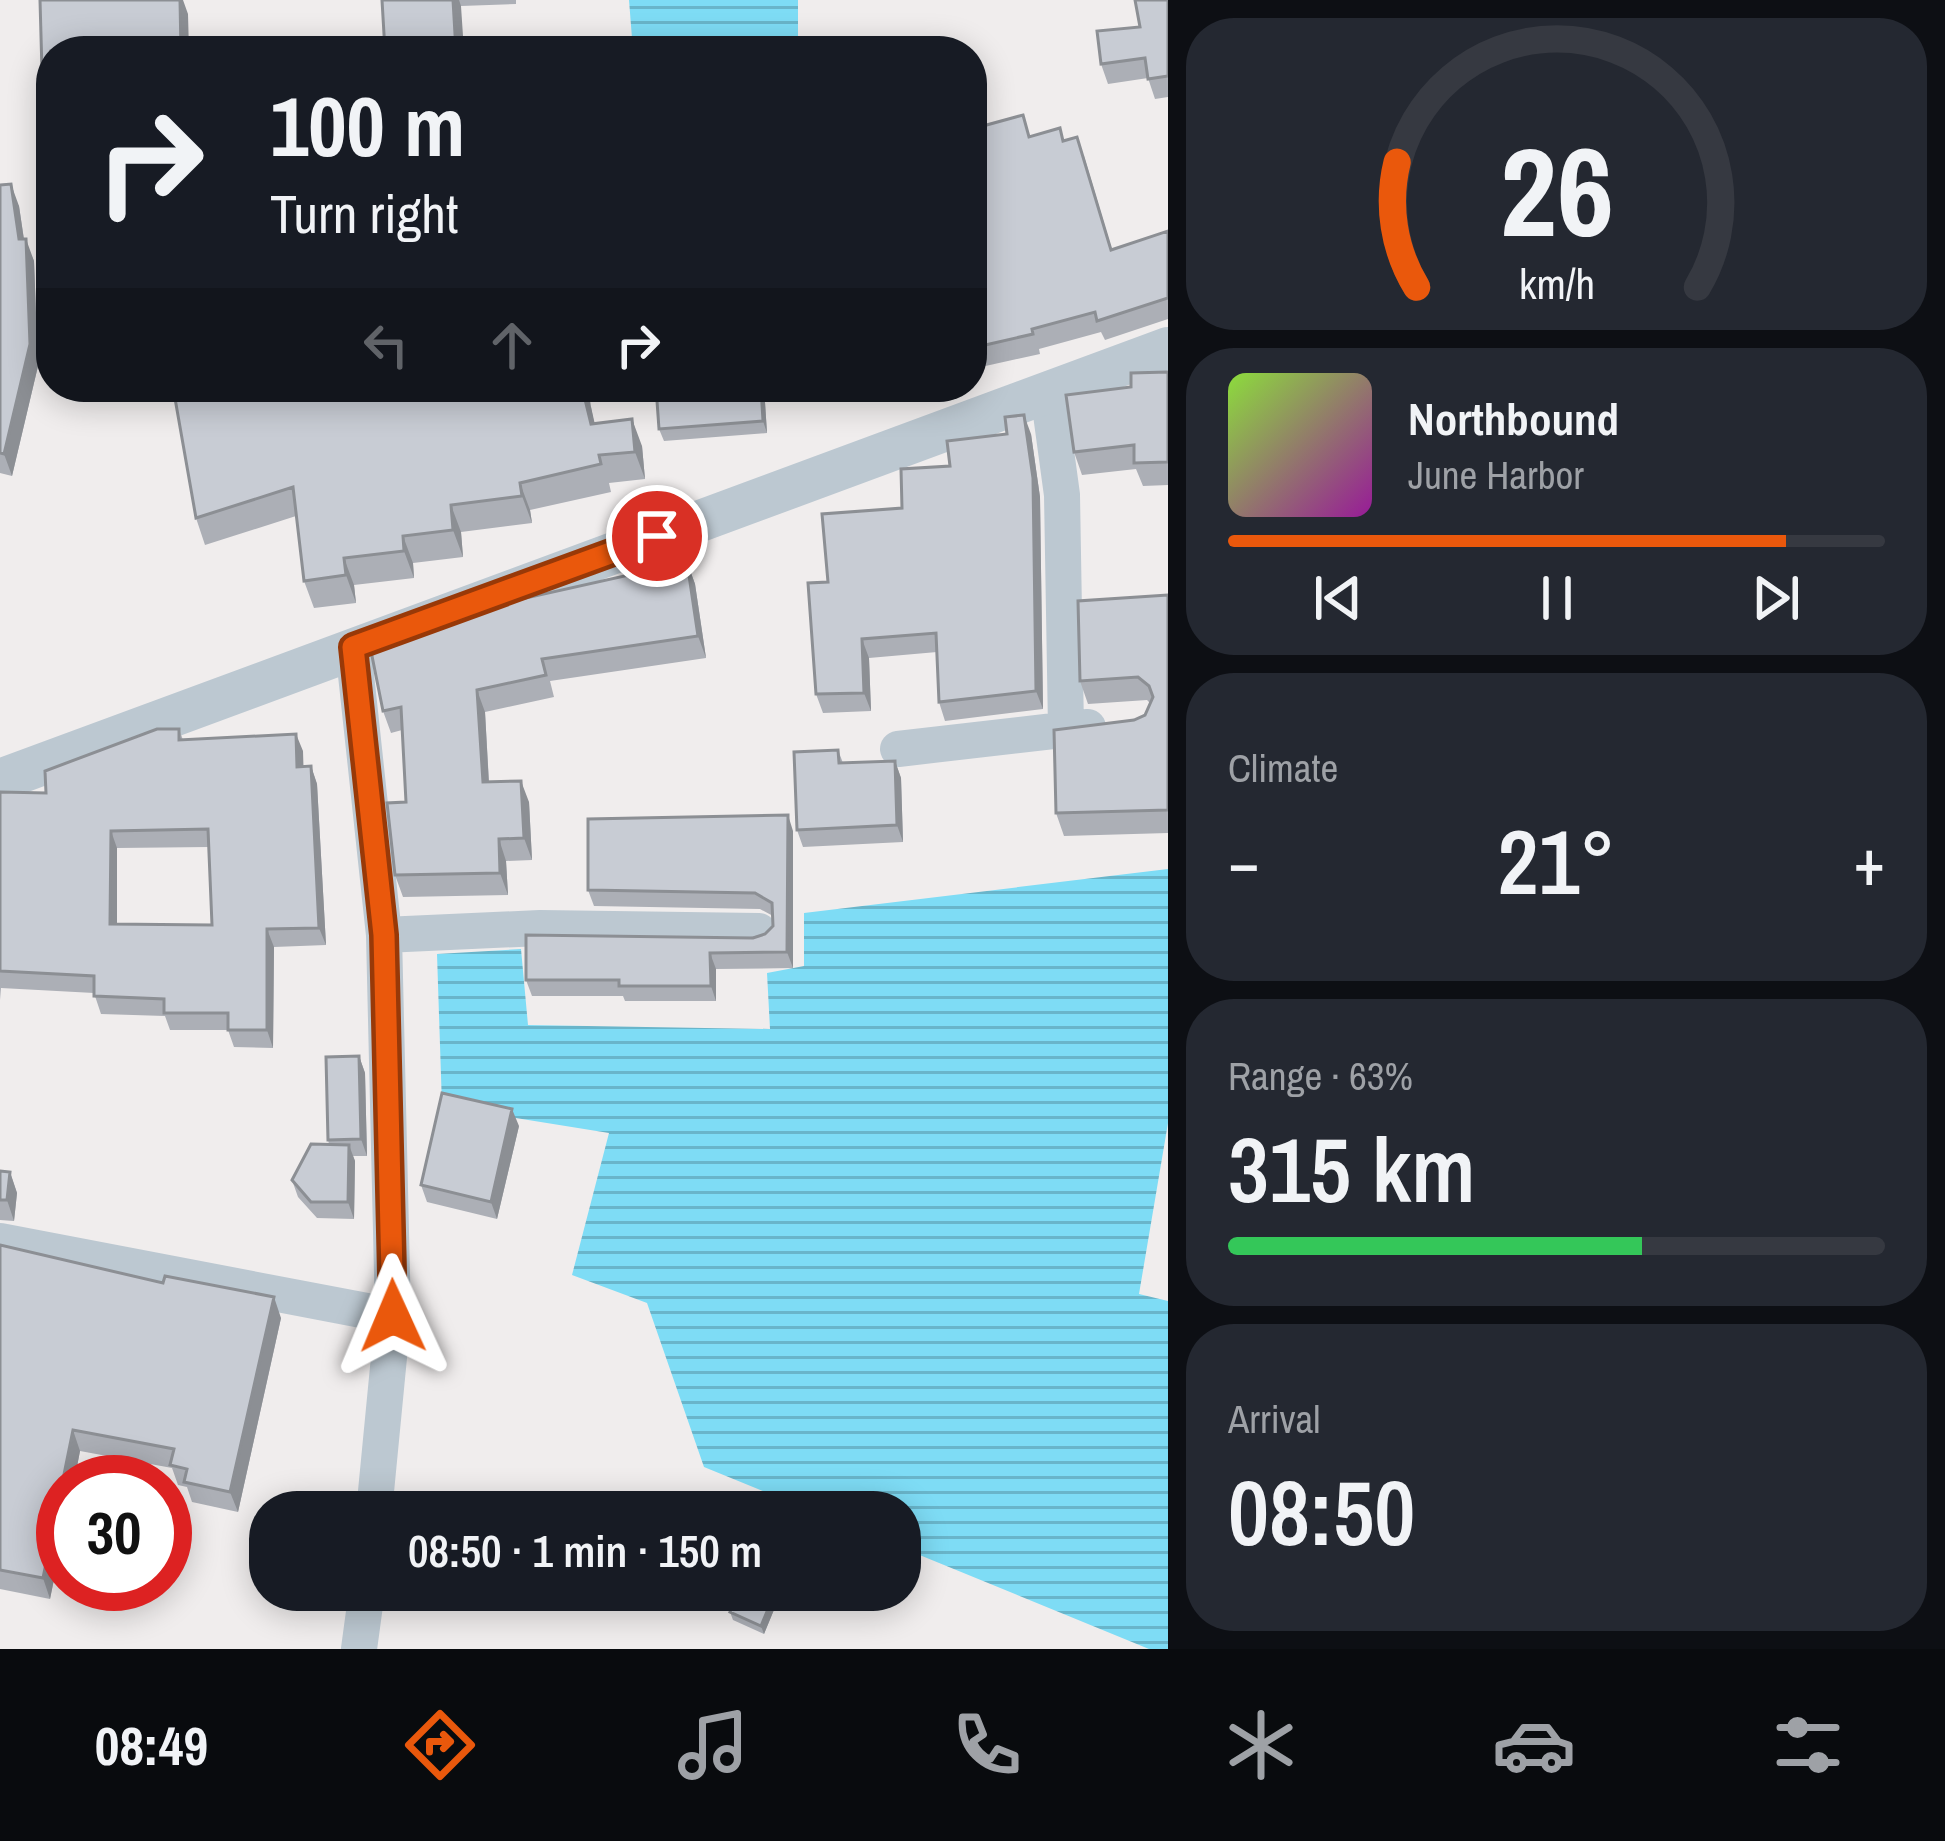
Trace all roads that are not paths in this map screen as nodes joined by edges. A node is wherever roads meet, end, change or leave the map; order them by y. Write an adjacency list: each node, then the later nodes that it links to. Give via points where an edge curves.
1 (1168, 348): 2 (street)
2 (1048, 392): 3 (street); 5 (street, via 1062,494)
3 (353, 647): 7 (street); 9 (street)
4 (1121, 723): 5 (street)
5 (1066, 729): 6 (street)
6 (898, 749)
7 (0, 780)
8 (759, 931): 9 (street)
9 (384, 935): 11 (street)
10 (0, 1241): 11 (street)
11 (393, 1316): 12 (street)
12 (376, 1491)
13 (364, 1611): 14 (street)
14 (359, 1649)

